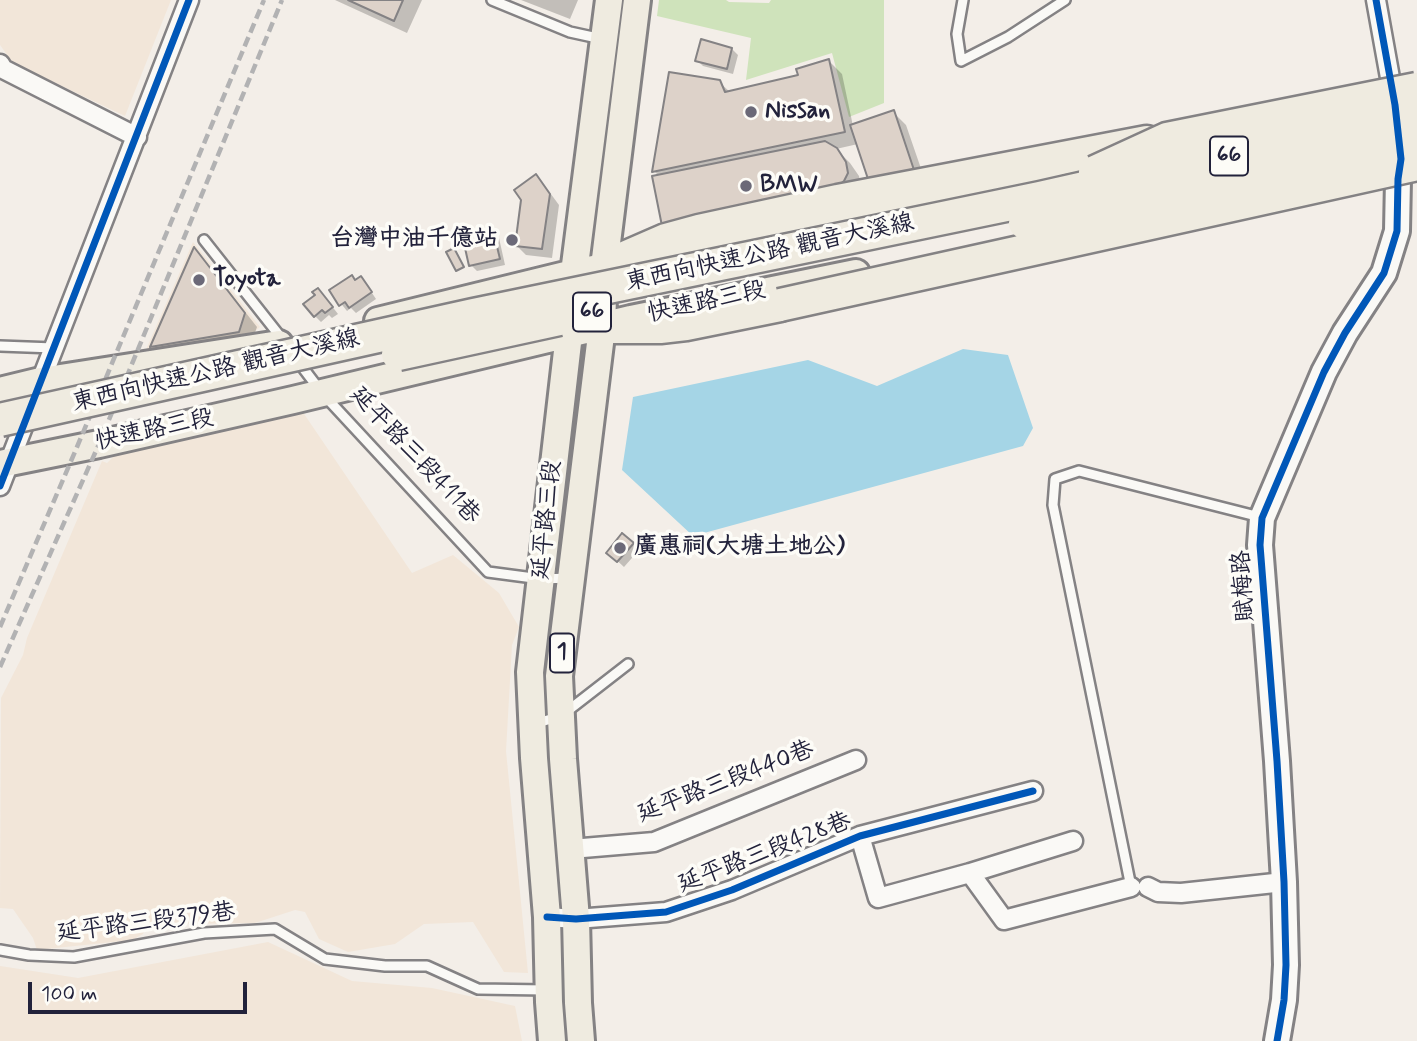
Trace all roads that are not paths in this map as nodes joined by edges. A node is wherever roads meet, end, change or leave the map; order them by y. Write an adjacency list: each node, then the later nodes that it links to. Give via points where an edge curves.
1 (189, 0): 13 (street)
2 (492, 0): 8 (lane, via 570,32)
3 (609, 0): 8 (main road, 延平路三段 / 1)
4 (637, 0): 9 (main road, 延平路三段 / 1)
5 (964, 0): 6 (lane, via 957,34 961,61)
6 (1065, 0)
7 (1376, 0): 12 (street)
8 (604, 40): 9 (main road); 18 (main road, 延平路三段 / 1)
9 (631, 45): 18 (main road, 延平路三段 / 1)
10 (0, 64): 13 (street)
11 (1417, 73): 12 (street)
12 (1407, 97): 14 (highway, bridge); 16 (highway, 東西向快速公路 觀音大溪線 / 66, bridge); 18 (main road, 66)
13 (137, 136): 24 (street)
14 (1167, 139): 16 (highway, bridge); 18 (highway, bridge, via 699,231)
15 (1412, 161): 20 (main road, 快速路三段 / 66); 20 (highway, bridge, via 780,305 686,324); 30 (highway, 東西向快速公路 觀音大溪線 / 66, bridge, via 1186,191 706,288); 32 (street, 賦梅路, via 1384,273 1324,372)
16 (1040, 198): 29 (highway, 東西向快速公路 觀音大溪線 / 66, bridge, via 473,315)
17 (204, 240): 22 (lane, 延平路三段411巷)
18 (589, 270): 19 (main road, 66); 20 (main road, 延平路三段 / 1); 21 (main road, 延平路三段 / 1)
19 (418, 311): 22 (main road, 66); 25 (street)
20 (602, 327): 21 (main road, 快速路三段 / 66); 33 (main road, 延平路三段 / 1)
21 (569, 334): 25 (main road, 快速路三段 / 66); 34 (main road, 延平路三段 / 1)
22 (285, 343): 26 (main road, 66); 28 (lane, 延平路三段411巷)
23 (0, 346): 24 (lane)
24 (54, 348): 26 (street)
25 (423, 369): 28 (main road, 快速路三段 / 66)
26 (41, 381): 27 (main road, 66); 30 (street)
27 (0, 391)
28 (322, 393): 30 (main road, 快速路三段 / 66, via 112,441); 34 (lane, 延平路三段411巷, via 488,572)
29 (0, 420)
30 (4, 455): 31 (street)
31 (0, 486)
32 (1262, 518): 44 (street, 賦梅路, via 1260,545); 45 (lane, via 1079,471 1055,479 1053,505)
33 (570, 578): 34 (lane, 延平路三段411巷); 36 (main road, 延平路三段 / 1, via 559,676)
34 (541, 579): 37 (main road, 延平路三段 / 1, via 530,672)
35 (628, 664): 36 (lane)
36 (561, 716): 37 (lane); 42 (main road, 延平路三段 / 1)
37 (533, 725): 46 (main road, 延平路三段 / 1)
38 (856, 761): 42 (street, 延平路三段440巷, via 654,842)
39 (1033, 791): 40 (street, 延平路三段428巷)
40 (860, 836): 43 (street, via 878,898); 47 (street, 延平路三段428巷, via 732,890 666,912)
41 (1073, 841): 43 (street)
42 (571, 849): 47 (main road, 延平路三段 / 1)
43 (970, 873): 45 (street, via 1004,920)
44 (1284, 882): 45 (street, via 1181,893); 52 (street, 賦梅路, via 1286,965)
45 (1139, 887)
46 (547, 918): 47 (street, 延平路三段428巷); 49 (main road, 延平路三段 / 1)
47 (576, 919): 49 (main road, 延平路三段 / 1)
48 (0, 950): 49 (lane, 延平路三段379巷, via 74,957 204,933 275,929 325,959 427,966 478,989)
49 (563, 990): 50 (main road, 延平路三段 / 1); 51 (main road, 延平路三段 / 1)
50 (552, 1041)
51 (581, 1041)
52 (1278, 1041)

